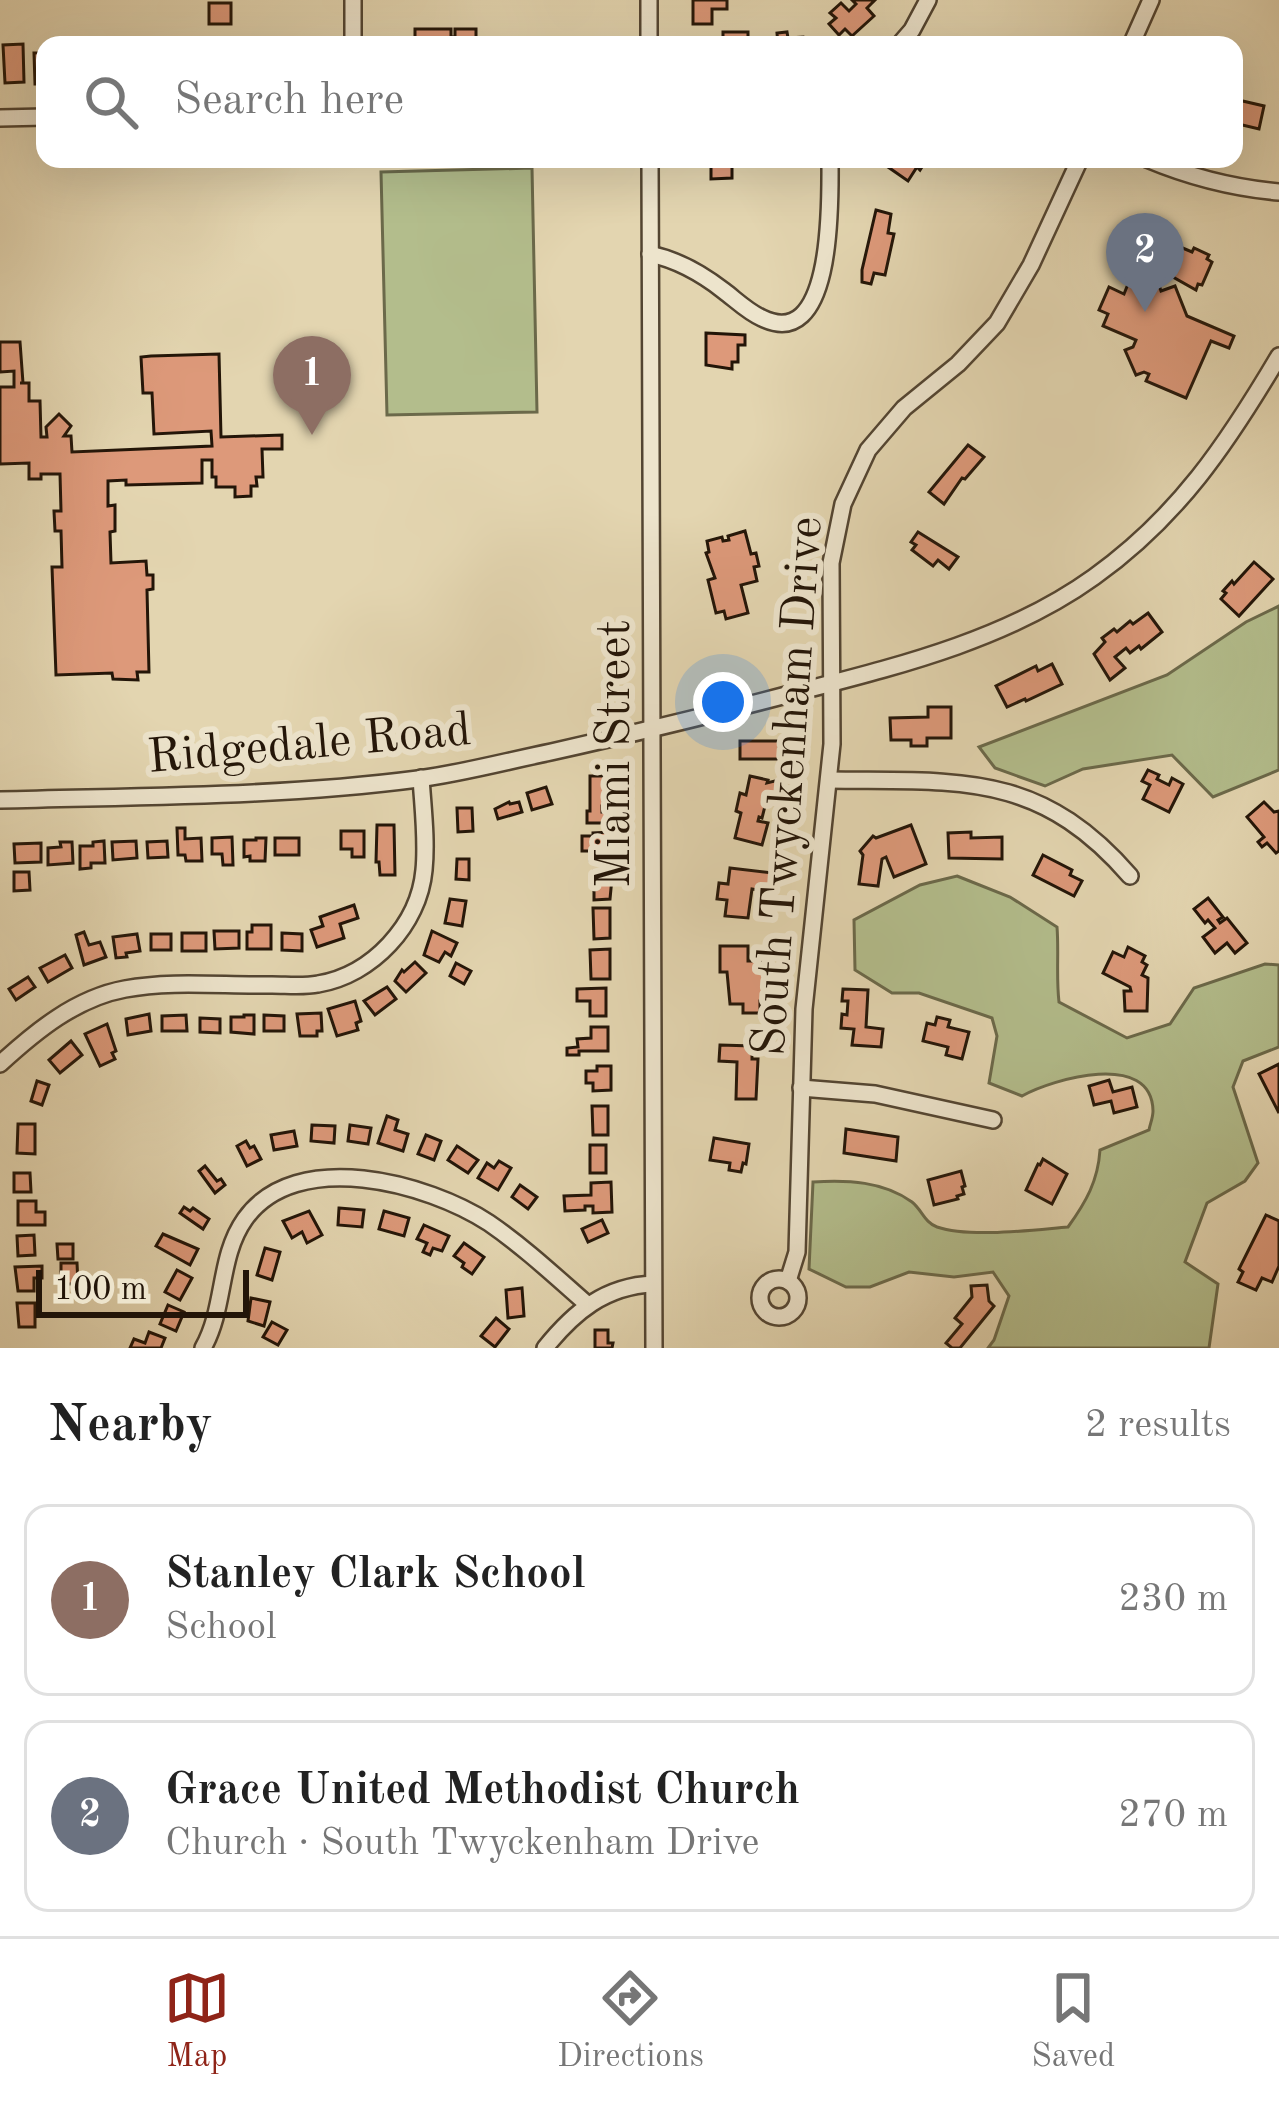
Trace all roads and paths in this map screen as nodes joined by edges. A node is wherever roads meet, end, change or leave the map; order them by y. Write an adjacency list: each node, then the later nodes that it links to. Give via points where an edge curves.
1 (352, 0): 5 (street)
2 (649, 0): 6 (street)
3 (928, 0): 7 (street)
4 (1151, 0): 8 (street)
5 (353, 36)
6 (649, 36)
7 (906, 36)
8 (1135, 36)
9 (36, 117): 10 (street)
10 (0, 118)
11 (650, 168): 16 (street, Miami Street)
12 (830, 168): 16 (street, via 818,292 796,318 763,319 692,268)
13 (1076, 168): 19 (street, South Twyckenham Drive, via 997,323 868,450 843,504 831,563)
14 (1173, 168): 15 (street)
15 (1279, 192)
16 (650, 254): 20 (street, Miami Street)
17 (1279, 356): 18 (street, Ridgedale Road)
18 (1273, 381): 19 (street, Ridgedale Road, via 1160,521 1094,577 964,644)
19 (831, 683): 20 (street, Ridgedale Road); 22 (street, South Twyckenham Drive)
20 (651, 730): 21 (street, Ridgedale Road); 29 (street, Miami Street)
21 (421, 778): 23 (street, Ridgedale Road); 25 (street, via 421,888 399,932 365,966 318,984 124,989 62,1015)
22 (829, 780): 24 (street, via 952,782 1018,794 1077,825); 26 (street, South Twyckenham Drive)
23 (0, 800)
24 (1130, 876)
25 (0, 1064)
26 (801, 1088): 27 (street, via 875,1094); 28 (street, South Twyckenham Drive, via 796,1252)
27 (993, 1120)
28 (788, 1281)
29 (653, 1284): 30 (street); 33 (street, Miami Street)
30 (588, 1305): 31 (street, via 490,1224 446,1202 360,1179 310,1179 265,1198 242,1222); 32 (street)
31 (203, 1348)
32 (545, 1348)
33 (654, 1348)

